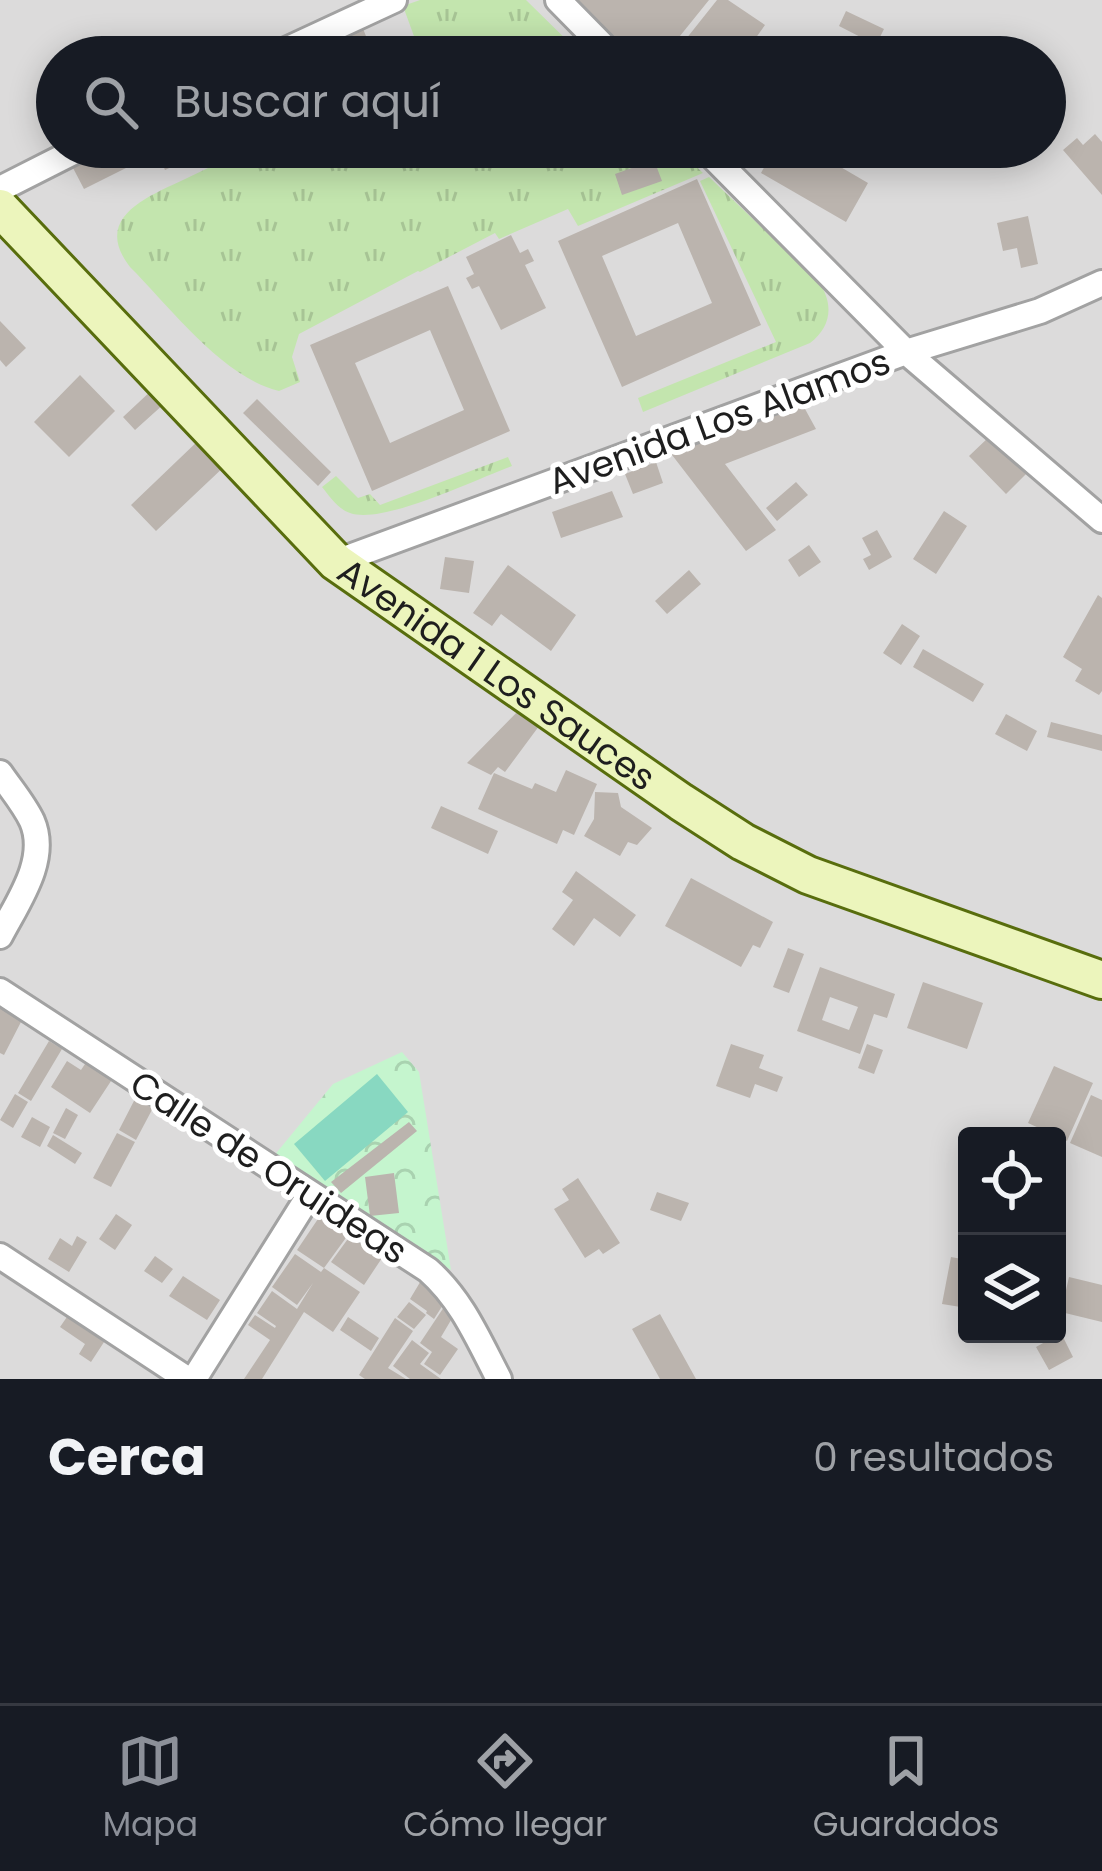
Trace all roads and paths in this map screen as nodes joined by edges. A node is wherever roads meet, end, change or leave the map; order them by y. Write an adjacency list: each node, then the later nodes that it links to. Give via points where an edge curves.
1 (394, 0): 3 (street)
2 (558, 0): 4 (street)
3 (316, 36)
4 (593, 36)
5 (42, 168): 7 (street)
6 (724, 168): 10 (street)
7 (0, 189)
8 (0, 208): 12 (street, Avenida 1 Los Sauces)
9 (1102, 284): 10 (street, Avenida Los Alamos)
10 (906, 352): 11 (street); 12 (street, Avenida Los Alamos)
11 (1102, 520)
12 (336, 562): 15 (street, Avenida 1 Los Sauces, via 743,842 808,875)
13 (0, 773): 14 (street, via 34,825 38,846)
14 (0, 936)
15 (1102, 980)
16 (0, 991): 17 (street, Calle de Oruideas)
17 (310, 1194): 19 (street); 20 (street, Calle de Oruideas, via 448,1287)
18 (0, 1256): 19 (street)
19 (191, 1379)
20 (499, 1379)

